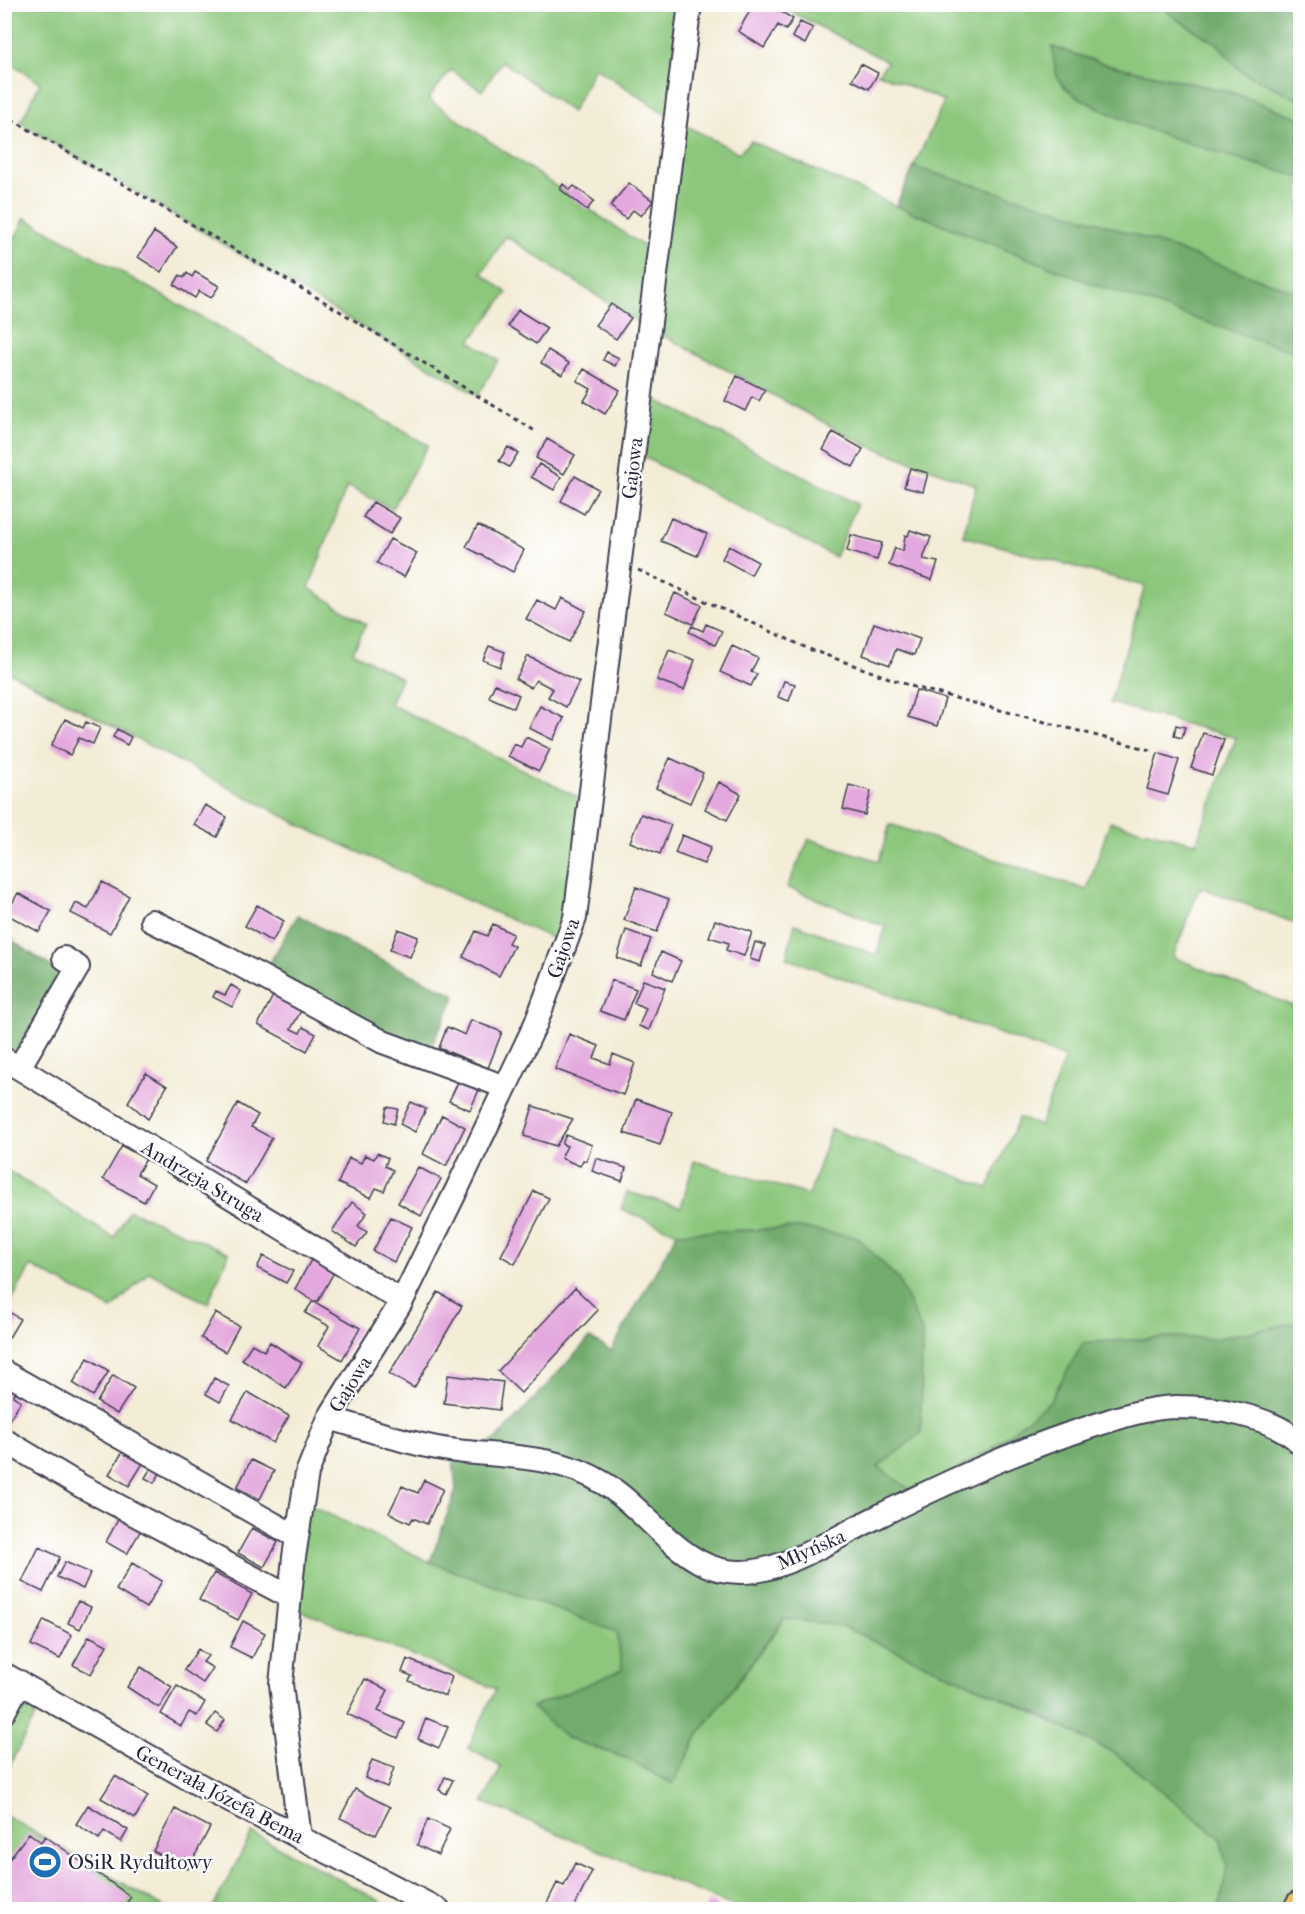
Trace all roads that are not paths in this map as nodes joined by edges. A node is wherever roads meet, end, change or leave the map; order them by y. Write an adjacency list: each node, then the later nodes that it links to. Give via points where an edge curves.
1 (690, 4): 5 (street, Gajowa, via 575,918 536,1023)
2 (152, 921): 5 (street, via 383,1042)
3 (64, 958): 4 (street, via 78,966)
4 (12, 1063): 6 (street, Andrzeja Struga)
5 (506, 1087): 6 (street, Gajowa)
6 (402, 1301): 8 (street, Gajowa)
7 (4, 1372): 11 (street)
8 (329, 1418): 10 (street, Młyńska, via 409,1442 556,1463 604,1484 669,1543 695,1561 732,1571 762,1570 796,1559 956,1479 1040,1443 1127,1415 1175,1407 1221,1410 1261,1419); 11 (street, Gajowa, via 307,1473)
9 (4, 1440): 12 (street, via 81,1486)
10 (1300, 1443)
11 (297, 1537): 12 (street, Gajowa)
12 (290, 1597): 15 (street, Gajowa, via 281,1684)
13 (12, 1678): 14 (street); 15 (street, Generała Józefa Bema)
14 (4, 1712)
15 (300, 1838): 17 (street, Generała Józefa Bema)
16 (1300, 1905): 18 (main road)
17 (439, 1910)
18 (1298, 1910)

